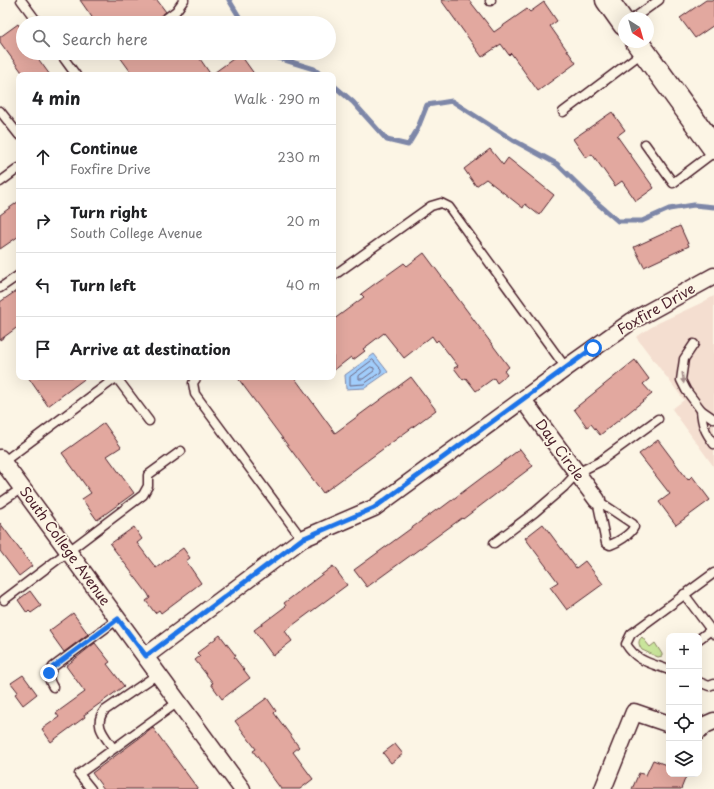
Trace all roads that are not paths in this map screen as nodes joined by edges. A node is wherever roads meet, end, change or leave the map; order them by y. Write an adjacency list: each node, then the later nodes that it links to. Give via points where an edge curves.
1 (21, 0): 6 (lane)
2 (184, 0): 7 (lane)
3 (607, 0): 8 (street)
4 (659, 0): 5 (lane)
5 (642, 12)
6 (33, 16)
7 (169, 16)
8 (618, 16)
9 (640, 48): 14 (lane)
10 (642, 48): 17 (street)
11 (65, 60): 12 (lane)
12 (74, 72)
13 (0, 111): 15 (lane)
14 (563, 112)
15 (16, 132)
16 (645, 144): 17 (lane, via 673,183)
17 (713, 146)
18 (16, 170): 19 (lane)
19 (0, 182)
20 (336, 274): 25 (lane, via 431,206 441,202 449,207)
21 (714, 276): 25 (street, Foxfire Drive, via 632,321)
22 (16, 277): 23 (lane)
23 (0, 288)
24 (694, 344): 30 (lane, one-way to 30, via 684,359 681,380)
25 (566, 368): 29 (street, Foxfire Drive)
26 (113, 380): 36 (lane)
27 (119, 380): 33 (lane)
28 (195, 380): 41 (lane, via 195,394)
29 (523, 400): 37 (street, Day Circle); 41 (street, Foxfire Drive, via 374,508)
30 (701, 410): 32 (lane); 34 (lane, via 702,424)
31 (658, 419): 37 (lane, via 599,462)
32 (714, 419)
33 (149, 421)
34 (714, 444)
35 (181, 451): 43 (lane, via 148,475 148,486 143,495)
36 (1, 460): 38 (street, South College Avenue)
37 (577, 473): 39 (street, Day Circle); 42 (lane, via 535,512)
38 (22, 488): 40 (lane); 43 (street, South College Avenue)
39 (597, 500): 39 (lane, via 634,527 614,544 606,543)
40 (0, 503)
41 (302, 539): 50 (street, Foxfire Drive)
42 (494, 542)
43 (69, 552): 46 (lane); 47 (street, South College Avenue)
44 (714, 573): 45 (lane)
45 (684, 594): 48 (lane); 52 (lane, via 631,634 626,644 632,654)
46 (4, 600)
47 (118, 619): 50 (street, South College Avenue); 57 (lane, via 53,667 49,673)
48 (712, 632): 49 (lane)
49 (702, 637)
50 (146, 656): 54 (street, South College Avenue)
51 (666, 663): 52 (lane)
52 (661, 666): 53 (lane)
53 (667, 669)
54 (158, 674): 58 (street, South College Avenue); 62 (lane, via 100,716 100,727)
55 (702, 683): 56 (lane, via 709,686)
56 (714, 684)
57 (53, 687)
58 (178, 702): 62 (lane); 64 (street, South College Avenue)
59 (714, 721): 61 (street)
60 (666, 723): 65 (street, via 634,712)
61 (702, 728)
62 (113, 748): 63 (lane, via 79,774)
63 (91, 789)
64 (242, 789)
65 (603, 789)

